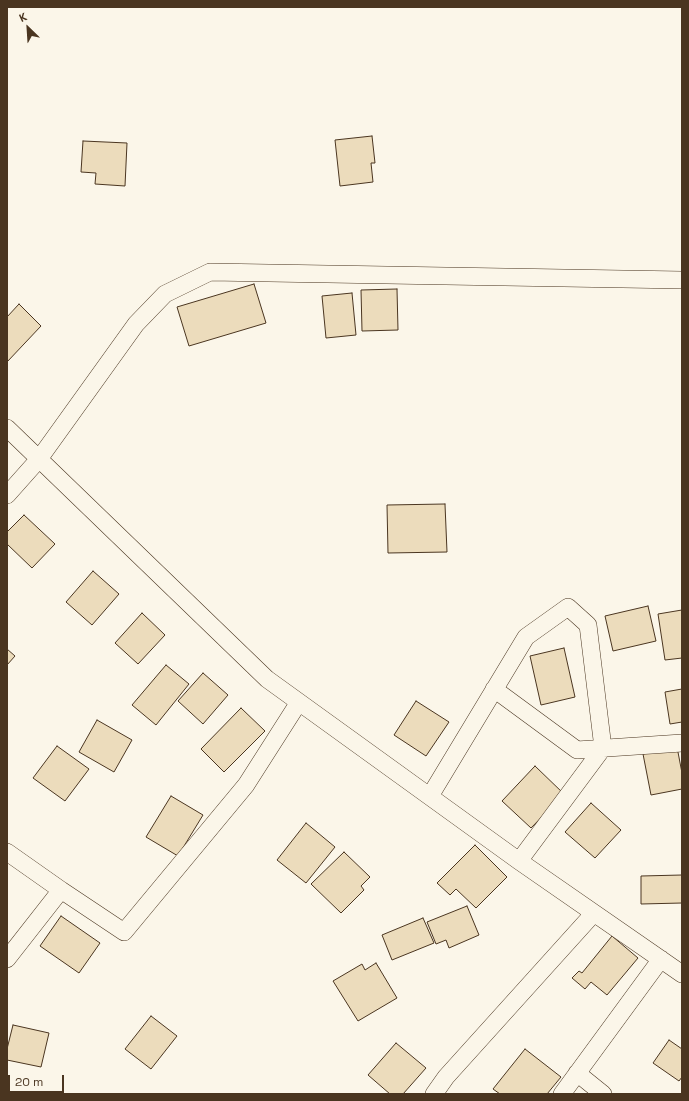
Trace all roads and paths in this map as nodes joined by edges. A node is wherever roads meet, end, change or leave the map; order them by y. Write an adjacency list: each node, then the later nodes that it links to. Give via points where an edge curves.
1 (682, 280): 3 (street, via 210,272 165,294 136,324)
2 (7, 428): 3 (street)
3 (39, 459): 4 (street); 6 (street, via 267,680)
4 (7, 495)
5 (494, 689): 8 (street, via 577,750); 8 (street, via 526,637 568,607 588,625); 9 (street)
6 (299, 702): 9 (street); 12 (street, via 246,785 124,932)
7 (682, 743): 8 (street)
8 (602, 748): 11 (street)
9 (430, 796): 11 (street)
10 (7, 852): 12 (street)
11 (518, 861): 13 (street)
12 (61, 890): 14 (street)
13 (594, 913): 15 (street); 18 (street, via 446,1077)
14 (7, 958)
15 (661, 959): 16 (street); 17 (street)
16 (682, 974)
17 (577, 1074): 19 (street); 20 (street)
18 (434, 1094)
19 (562, 1094)
20 (603, 1094)

